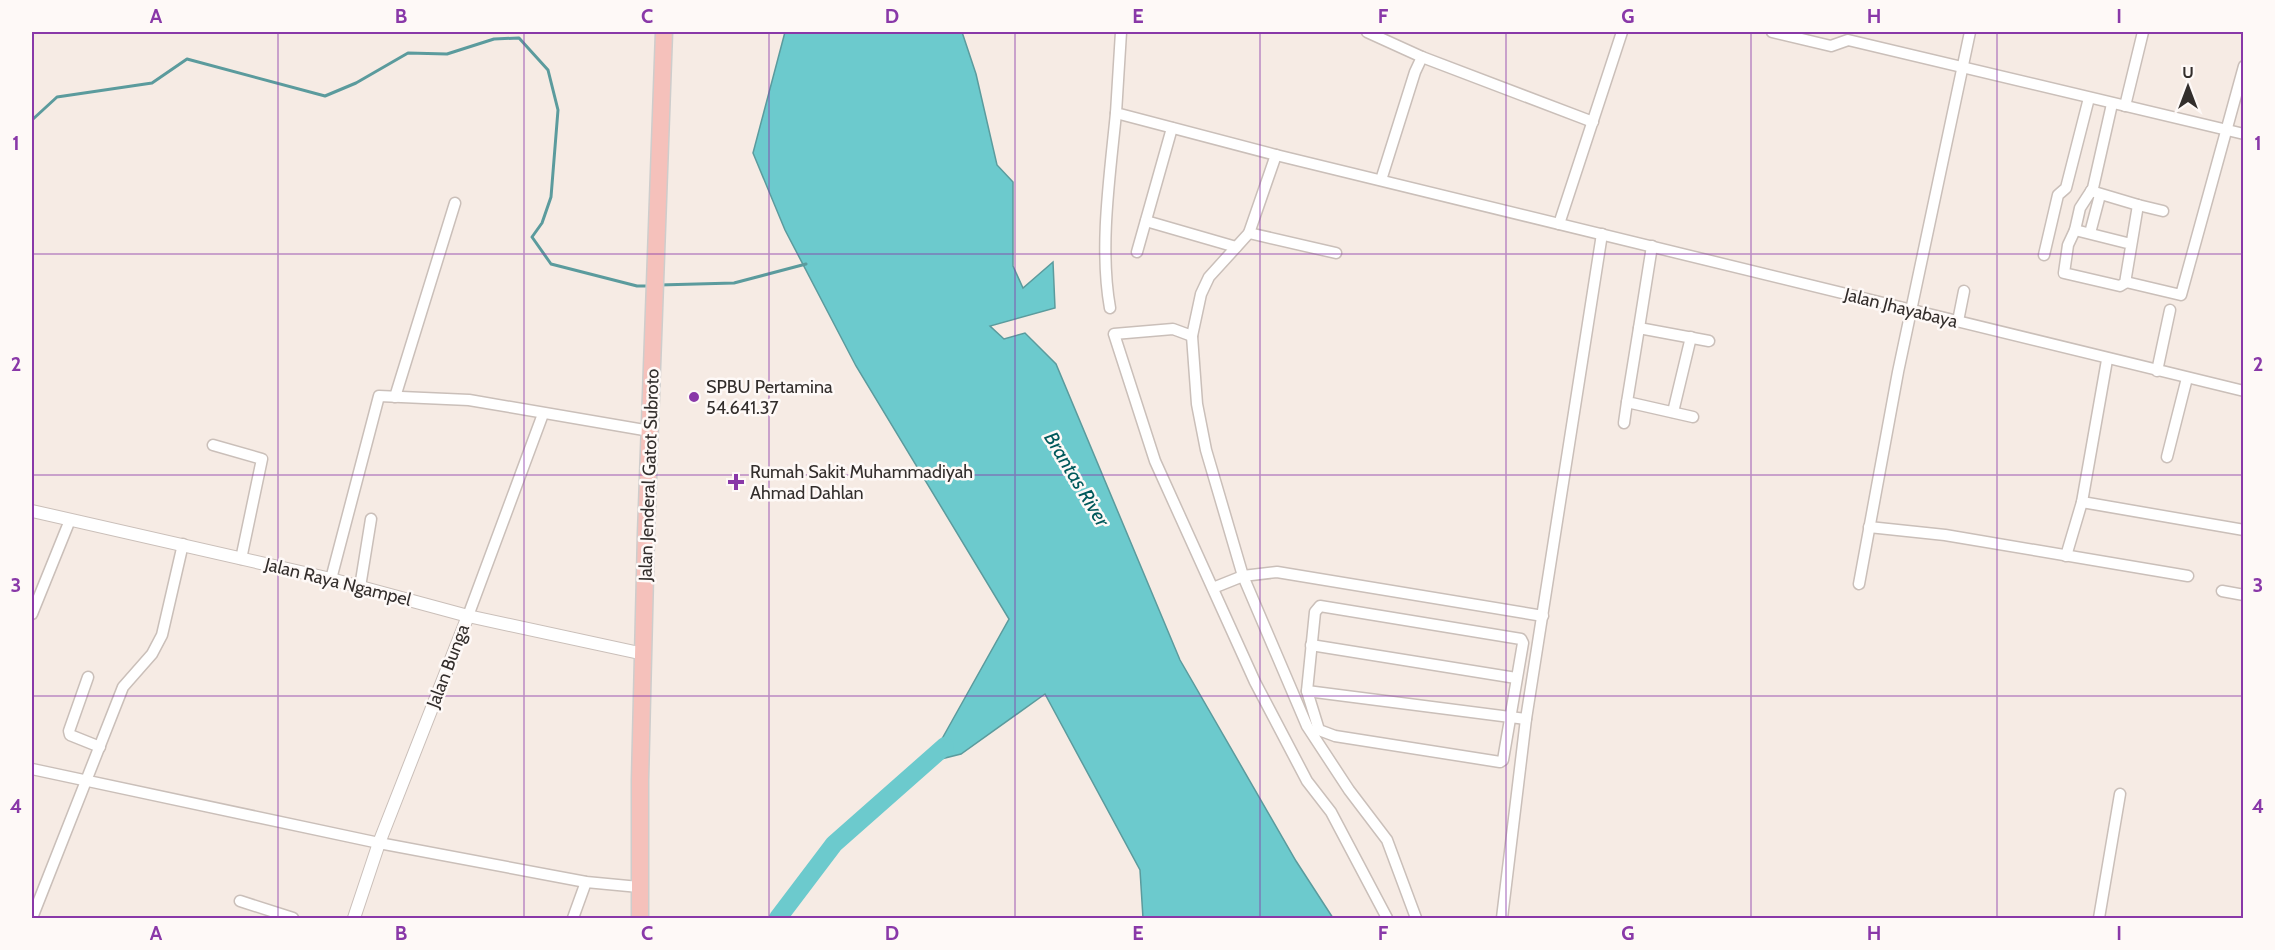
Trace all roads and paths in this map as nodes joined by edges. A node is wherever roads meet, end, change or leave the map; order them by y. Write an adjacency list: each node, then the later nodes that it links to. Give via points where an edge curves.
1 (664, 32): 57 (main road, Jalan Jenderal Gatot Subroto)
2 (1121, 32): 14 (street)
3 (1367, 32): 8 (street)
4 (1622, 32): 15 (street)
5 (1772, 32): 10 (street, via 1831,46 1848,40)
6 (1970, 32): 10 (street)
7 (2143, 32): 13 (street)
8 (1422, 57): 15 (street); 20 (street)
9 (2244, 66): 17 (street)
10 (1963, 68): 11 (street); 40 (street)
11 (2089, 98): 12 (street); 36 (street, via 2066,188 2058,195)
12 (2112, 104): 13 (street); 21 (street)
13 (2125, 106): 17 (street)
14 (1116, 113): 16 (street, Jalan Jhayabaya); 39 (street, via 1106,268)
15 (1593, 122): 26 (street)
16 (1172, 128): 19 (street, Jalan Jhayabaya); 25 (street)
17 (2225, 129): 18 (street); 37 (street, via 2181,295)
18 (2244, 134)
19 (1276, 155): 20 (street, Jalan Jhayabaya); 28 (street)
20 (1381, 180): 26 (street, Jalan Jhayabaya)
21 (2095, 193): 23 (street); 27 (street, via 2080,208); 29 (street)
22 (455, 203): 51 (street)
23 (2138, 205): 24 (street); 31 (street)
24 (2163, 211)
25 (1146, 221): 33 (street); 34 (street)
26 (1559, 224): 30 (street, Jalan Jhayabaya)
27 (2075, 230): 29 (street); 37 (street, via 2068,245 2064,273 2121,286)
28 (1249, 233): 33 (street); 35 (street)
29 (2090, 233): 31 (street)
30 (1602, 234): 32 (street, Jalan Jhayabaya); 79 (street)
31 (2132, 244): 37 (street)
32 (1652, 246): 40 (street, Jalan Jhayabaya); 43 (street)
33 (1236, 247): 44 (street, via 1206,283)
34 (1137, 252)
35 (1336, 253)
36 (2044, 255)
37 (2126, 282)
38 (1964, 291): 42 (street)
39 (1110, 308)
40 (1911, 310): 42 (street, Jalan Jhayabaya); 64 (street)
41 (2170, 310): 48 (street)
42 (1958, 321): 47 (street, Jalan Jhayabaya)
43 (1639, 328): 45 (street); 52 (street)
44 (1192, 336): 69 (street, via 1197,404 1206,450); 74 (street, via 1173,329 1114,334 1155,461)
45 (1691, 337): 46 (street); 53 (street)
46 (1709, 340)
47 (2107, 360): 48 (street, Jalan Jhayabaya); 60 (street)
48 (2157, 371): 49 (street, Jalan Jhayabaya)
49 (2187, 378): 50 (street, Jalan Jhayabaya); 59 (street)
50 (2244, 391)
51 (394, 397): 54 (street, via 469,400); 71 (street, via 379,396 376,401)
52 (1627, 402): 53 (street); 56 (street)
53 (1673, 412): 55 (street)
54 (543, 414): 57 (street); 78 (street, Jalan Bunga)
55 (1693, 417)
56 (1624, 423)
57 (650, 431): 81 (main road, Jalan Jenderal Gatot Subroto)
58 (213, 445): 68 (street, via 262,459)
59 (2167, 457)
60 (2082, 502): 65 (street); 67 (street)
61 (32, 511): 63 (street, Jalan Raya Ngampel)
62 (370, 519): 73 (street)
63 (70, 520): 66 (street, Jalan Raya Ngampel); 77 (street)
64 (1869, 527): 67 (street, via 1945,535); 72 (street)
65 (2244, 530)
66 (183, 544): 68 (street, Jalan Raya Ngampel); 87 (street, via 162,635 152,654 123,687)
67 (2066, 556): 70 (street)
68 (241, 559): 71 (street, Jalan Raya Ngampel)
69 (1243, 576): 74 (street); 79 (street, via 1277,572); 101 (street, via 1307,726 1387,840)
70 (2188, 576)
71 (331, 579): 73 (street, Jalan Raya Ngampel)
72 (1859, 585)
73 (360, 587): 78 (street, Jalan Raya Ngampel)
74 (1214, 588): 100 (street, via 1307,781 1331,812)
75 (2222, 591): 76 (street)
76 (2244, 595)
77 (32, 614)
78 (468, 615): 81 (street, Jalan Raya Ngampel); 91 (street, Jalan Bunga)
79 (1543, 616): 86 (street)
80 (1311, 645): 83 (street); 83 (street, via 1316,608 1519,638 1523,643); 84 (street)
81 (644, 654): 93 (main road, Jalan Jenderal Gatot Subroto)
82 (88, 677): 87 (street, via 69,734)
83 (1516, 678): 85 (street)
84 (1306, 691): 85 (street); 85 (street, via 1319,730 1325,734 1500,762)
85 (1510, 717): 86 (street)
86 (1526, 719): 102 (street)
87 (100, 747): 89 (street)
88 (32, 769): 89 (street)
89 (87, 782): 91 (street); 95 (street)
90 (2120, 794): 103 (street)
91 (379, 843): 92 (street); 97 (street, Jalan Bunga)
92 (586, 882): 93 (street); 98 (street)
93 (639, 887): 99 (main road, Jalan Jenderal Gatot Subroto)
94 (240, 901): 96 (street)
95 (32, 918)
96 (293, 918)
97 (354, 918)
98 (573, 918)
99 (640, 918)
100 (1387, 918)
101 (1416, 918)
102 (1502, 918)
103 (2099, 918)

